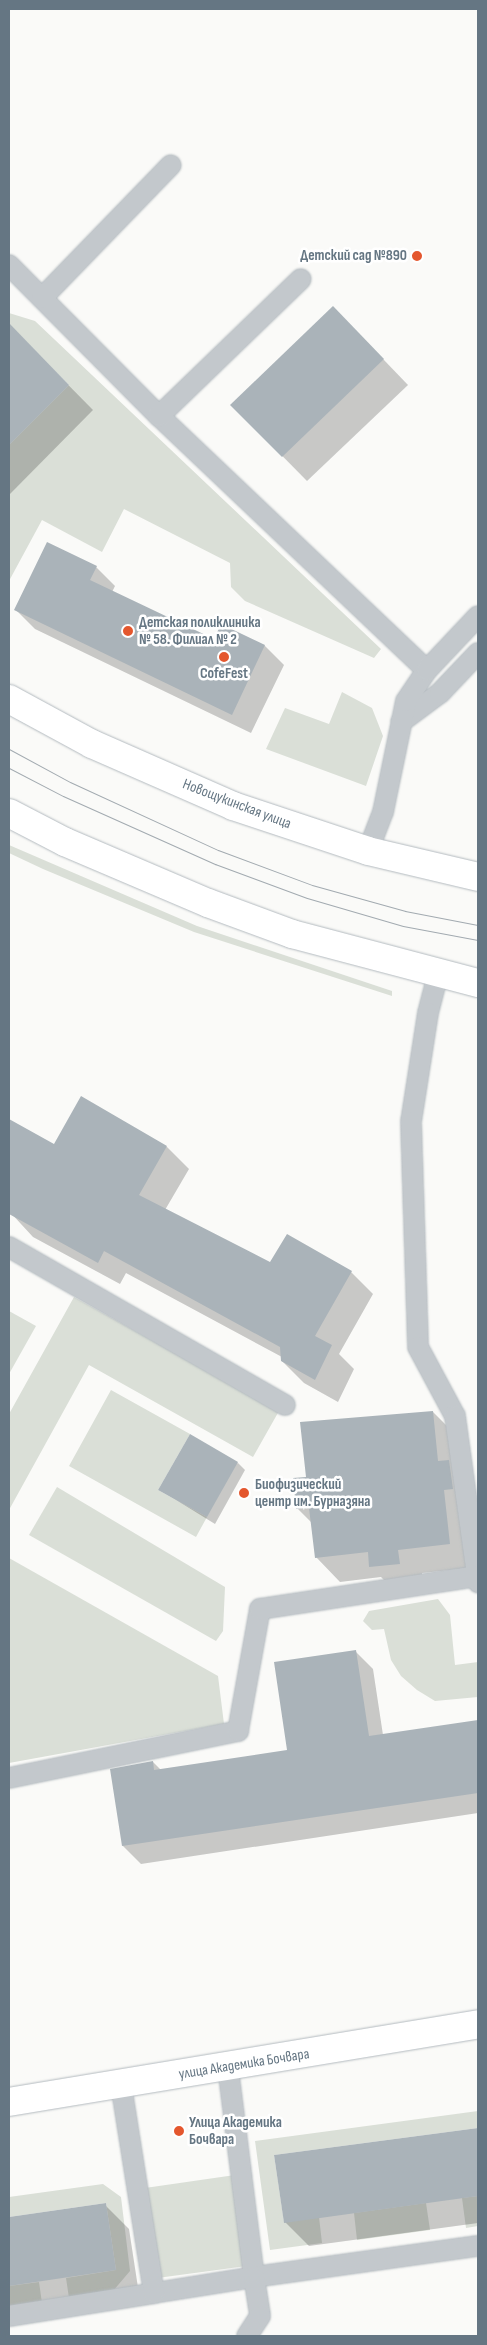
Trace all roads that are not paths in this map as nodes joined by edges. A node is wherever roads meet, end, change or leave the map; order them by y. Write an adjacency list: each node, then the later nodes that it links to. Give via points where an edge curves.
1 (171, 165): 4 (lane)
2 (9, 265): 4 (lane)
3 (301, 279): 5 (lane)
4 (42, 298): 5 (lane)
5 (159, 416): 8 (lane)
6 (478, 616): 8 (lane)
7 (478, 653): 10 (lane, via 440,693)
8 (426, 670): 10 (lane, via 406,702)
9 (9, 699): 12 (main road, Новощукинская улица, via 92,744 232,806)
10 (401, 722): 12 (lane, via 383,812)
11 (9, 813): 14 (main road, via 65,842 208,903 292,934)
12 (368, 851): 13 (main road, Новощукинская улица)
13 (478, 877)
14 (438, 974): 15 (main road); 18 (lane, via 428,1013 410,1122 418,1347 455,1416)
15 (478, 983)
16 (9, 1247): 17 (lane)
17 (286, 1405)
18 (478, 1579): 19 (lane, via 260,1609 238,1732)
19 (9, 1778)
20 (478, 2024): 21 (main road, улица Академика Бочвара)
21 (228, 2068): 22 (main road, улица Академика Бочвара); 25 (lane)
22 (121, 2084): 23 (main road, улица Академика Бочвара); 26 (lane)
23 (9, 2102)
24 (478, 2246): 25 (lane)
25 (254, 2277): 26 (lane); 28 (lane, via 260,2316)
26 (154, 2292): 27 (lane)
27 (9, 2316)
28 (247, 2336)

